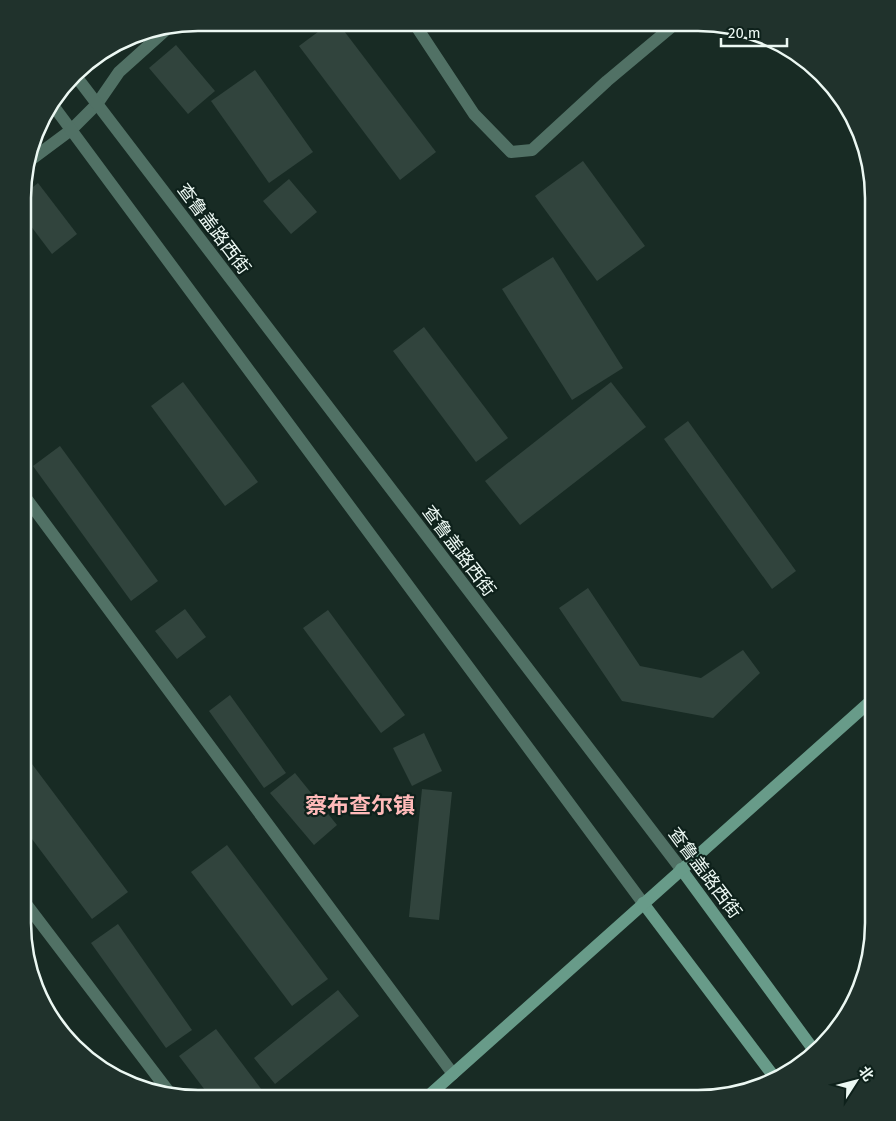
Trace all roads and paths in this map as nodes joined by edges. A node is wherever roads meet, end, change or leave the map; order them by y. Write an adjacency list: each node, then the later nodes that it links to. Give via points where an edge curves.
1 (666, 31): 2 (street, via 606,81 532,150 510,152 474,114)
2 (420, 32)
3 (159, 36): 5 (street, via 119,72)
4 (80, 81): 5 (street, 查鲁盖路西街)
5 (97, 104): 7 (street); 11 (street, 查鲁盖路西街)
6 (56, 110): 7 (street)
7 (71, 130): 8 (street); 12 (street)
8 (37, 155)
9 (31, 505): 16 (street)
10 (864, 707): 11 (main road)
11 (681, 869): 12 (main road); 14 (main road, 查鲁盖路西街)
12 (643, 903): 15 (main road); 16 (main road)
13 (31, 912): 17 (street)
14 (811, 1046)
15 (771, 1072)
16 (453, 1074): 18 (main road)
17 (165, 1087)
18 (436, 1089)

